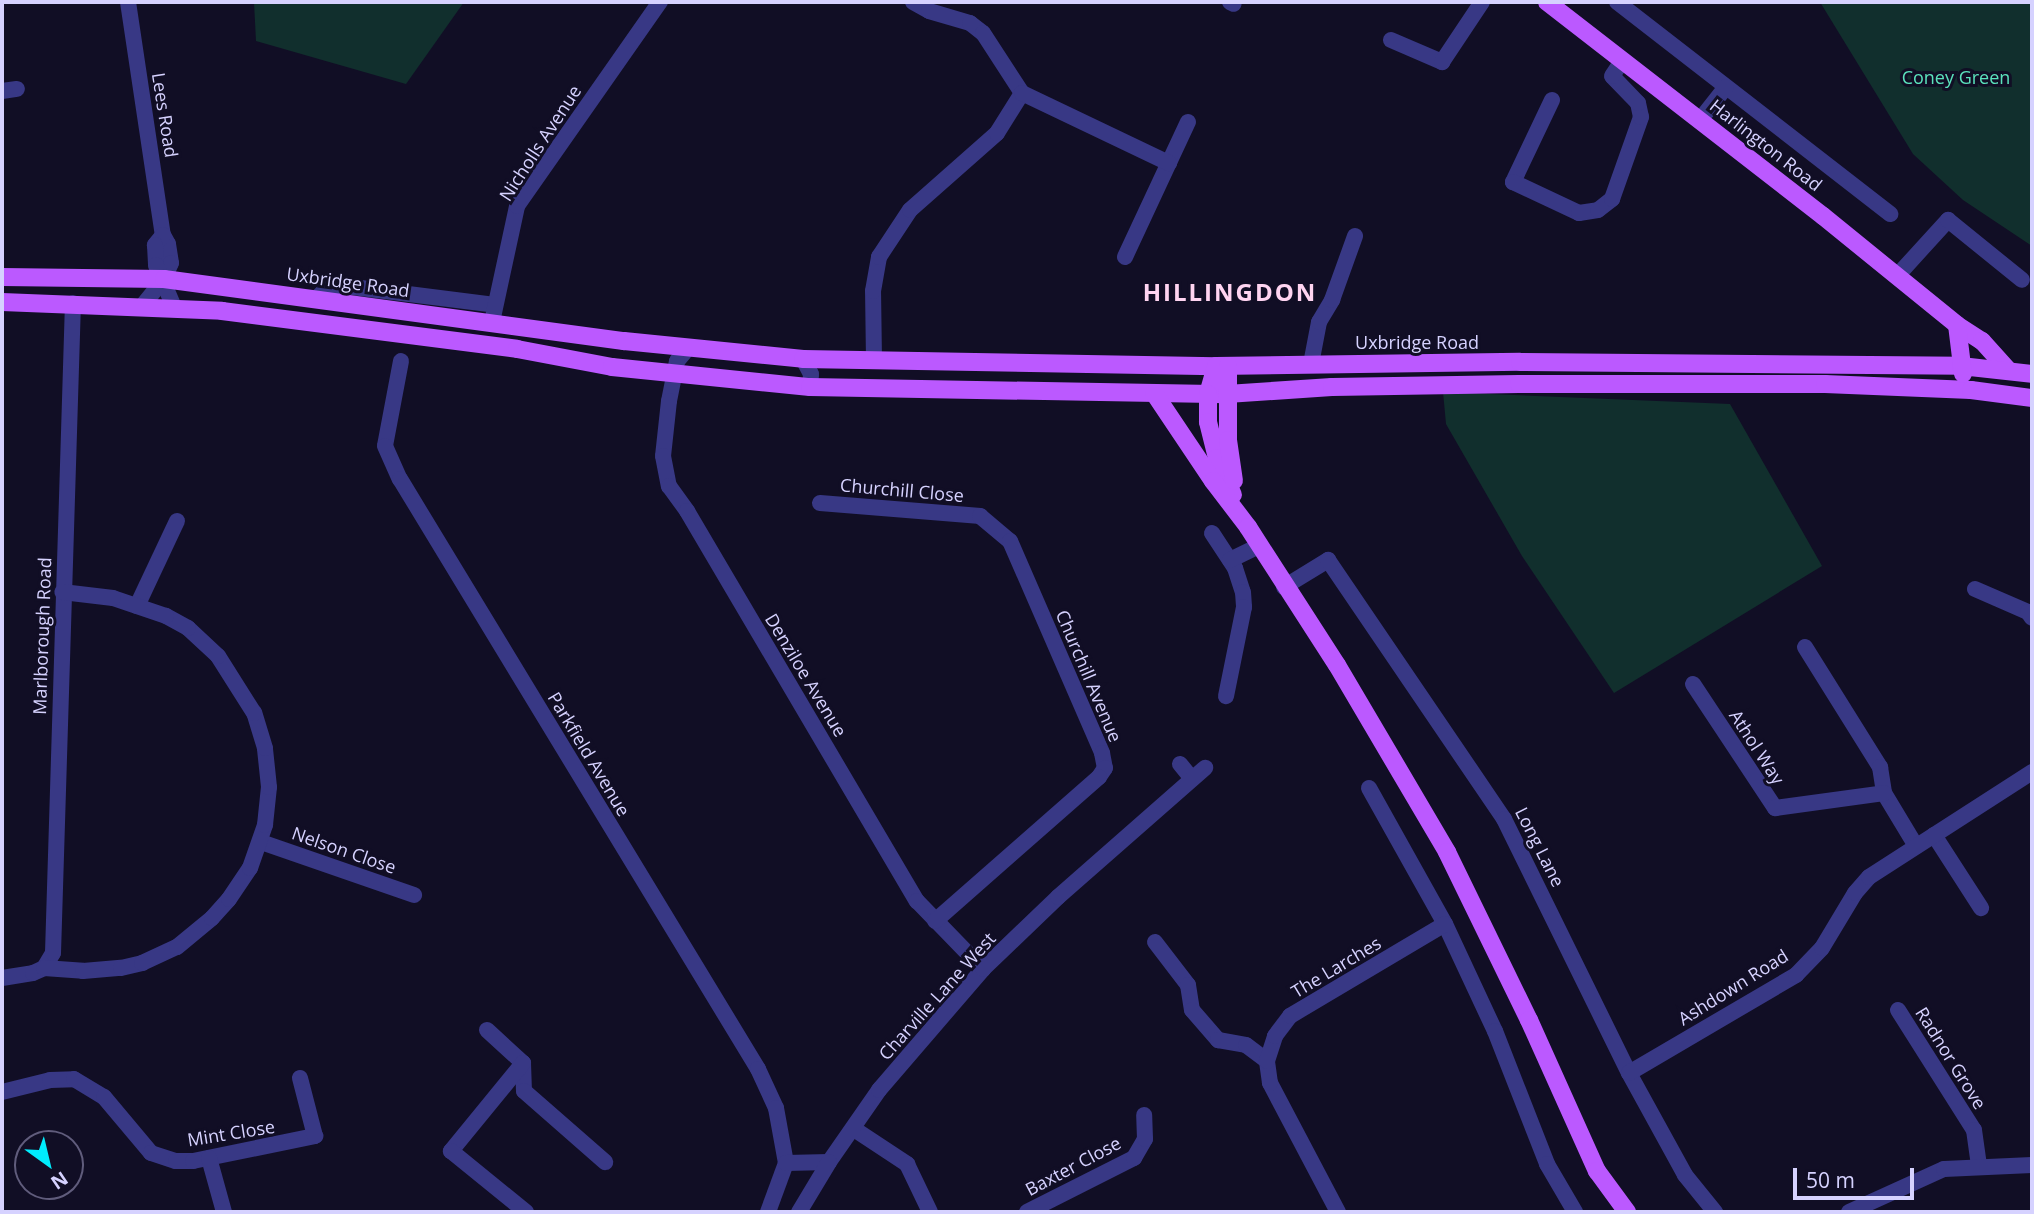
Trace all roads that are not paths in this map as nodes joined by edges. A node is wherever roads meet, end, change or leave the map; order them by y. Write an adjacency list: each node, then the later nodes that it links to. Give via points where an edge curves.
1 (128, 2): 20 (street, Lees Road, via 171,263)
2 (660, 2): 26 (street, Nicholls Avenue, via 517,206)
3 (914, 2): 10 (street, via 970,23 983,33)
4 (1482, 2): 7 (street, via 1442,62)
5 (1547, 2): 8 (main road, Harlington Road)
6 (1617, 2): 9 (street)
7 (1391, 40)
8 (1622, 61): 11 (street, via 1612,76 1638,103 1641,117 1612,199 1598,210 1579,213 1513,182); 12 (main road, Harlington Road)
9 (1726, 87): 12 (street); 15 (street)
10 (1022, 93): 14 (street); 30 (street, via 997,133 910,210 879,257 873,291)
11 (1552, 100)
12 (1700, 120): 18 (main road, Harlington Road)
13 (1188, 122): 14 (street)
14 (1169, 163): 17 (street)
15 (1890, 214)
16 (1355, 236): 32 (street, via 1320,322)
17 (1125, 257)
18 (1897, 276): 21 (street, via 1948,220); 27 (main road, Harlington Road)
19 (2, 277): 20 (main road, Uxbridge Road)
20 (164, 279): 24 (street); 25 (street, Lees Road); 26 (main road, Uxbridge Road, via 316,299)
21 (2022, 280)
22 (2, 302): 23 (main road)
23 (73, 303): 24 (main road); 54 (street, Marlborough Road)
24 (142, 306): 25 (main road)
25 (174, 307): 36 (main road, via 362,327)
26 (493, 314): 28 (main road, Uxbridge Road)
27 (1957, 326): 34 (main road); 35 (main road, Harlington Road, via 1982,341)
28 (688, 348): 29 (main road, Uxbridge Road); 36 (street)
29 (803, 359): 30 (main road, Uxbridge Road); 38 (street, via 811,374)
30 (874, 360): 33 (main road, Uxbridge Road)
31 (401, 361): 89 (street, Parkfield Avenue, via 385,446 400,479 758,1069 776,1108)
32 (1311, 364): 33 (main road, Uxbridge Road); 34 (main road, Uxbridge Road)
33 (1222, 366): 41 (main road); 42 (main road)
34 (1961, 366): 35 (main road, Uxbridge Road); 39 (main road)
35 (2009, 371): 37 (main road, Uxbridge Road)
36 (673, 374): 38 (main road); 71 (street, Denziloe Avenue, via 663,456 669,485 917,901)
37 (2032, 374)
38 (810, 387): 40 (main road)
39 (1971, 390): 42 (main road, via 1825,384 1518,384); 43 (main road)
40 (1154, 393): 41 (main road); 48 (main road)
41 (1208, 394): 42 (main road); 45 (main road, via 1208,422 1217,458)
42 (1227, 394): 45 (main road, via 1228,440)
43 (2032, 398)
44 (820, 503): 46 (street, Churchill Close)
45 (1240, 510): 48 (main road)
46 (980, 516): 71 (street, Churchill Avenue, via 1010,541 1105,768)
47 (177, 521): 55 (street)
48 (1248, 527): 50 (main road)
49 (1212, 533): 51 (street)
50 (1259, 546): 51 (street); 52 (main road)
51 (1230, 560): 59 (street, via 1244,607)
52 (1284, 587): 81 (street, Long Lane, via 1328,560 1504,819); 100 (main road, via 1337,665 1457,869 1597,1171)
53 (1975, 589): 56 (street, via 2028,612)
54 (61, 592): 55 (street, via 113,598); 74 (street, Marlborough Road, via 53,953)
55 (137, 606): 67 (street, via 166,617 205,642 230,672 254,713 265,748 269,787)
56 (2032, 618)
57 (1805, 647): 65 (street, via 1880,767)
58 (1693, 684): 65 (street, Athol Way, via 1775,808)
59 (1226, 696)
60 (1180, 764): 63 (street)
61 (1205, 768): 63 (street, Charville Lane West)
62 (2032, 772): 66 (street, Ashdown Road)
63 (1192, 779): 75 (street, Charville Lane West)
64 (1369, 788): 72 (street)
65 (1884, 793): 68 (street)
66 (1934, 835): 68 (street, Ashdown Road); 70 (street)
67 (261, 842): 69 (street, Nelson Close); 74 (street, via 229,899 177,947 121,968)
68 (1916, 846): 81 (street, Ashdown Road, via 1868,877 1822,948 1796,975)
69 (414, 895)
70 (1980, 908)
71 (936, 921): 75 (street, Denziloe Avenue)
72 (1445, 924): 79 (street, The Larches, via 1290,1016 1275,1036); 99 (street, via 1495,1031 1547,1164)
73 (1155, 942): 79 (street, via 1188,985 1192,1010 1218,1040 1246,1045)
74 (44, 968): 76 (street)
75 (983, 969): 85 (street, Charville Lane West, via 879,1090)
76 (2, 978)
77 (1898, 1010): 91 (street, Radnor Grove, via 1973,1130)
78 (487, 1030): 80 (street)
79 (1267, 1061): 98 (street, via 1270,1083)
80 (523, 1063): 88 (street, via 524,1091); 93 (street, via 451,1151)
81 (1629, 1073): 101 (street, Long Lane, via 1685,1175)
82 (300, 1078): 86 (street, Mint Close, via 315,1136)
83 (2, 1092): 86 (street, Mint Close, via 74,1079 104,1097 151,1153 176,1161)
84 (1144, 1115): 97 (street, Baxter Close, via 1145,1139 1135,1158)
85 (855, 1129): 87 (street, Charville Lane West); 96 (street, via 907,1164)
86 (209, 1158): 92 (street)
87 (829, 1162): 89 (street); 95 (street, Charville Lane West)
88 (605, 1163)
89 (786, 1163): 94 (street)
90 (2032, 1165): 91 (street)
91 (1979, 1167): 102 (street, via 1944,1169)
92 (225, 1212)
93 (526, 1212)
94 (768, 1212)
95 (799, 1212)
96 (930, 1212)
97 (1027, 1212)
98 (1338, 1212)
99 (1575, 1212)
100 (1627, 1212)
101 (1715, 1212)
102 (1849, 1212)

